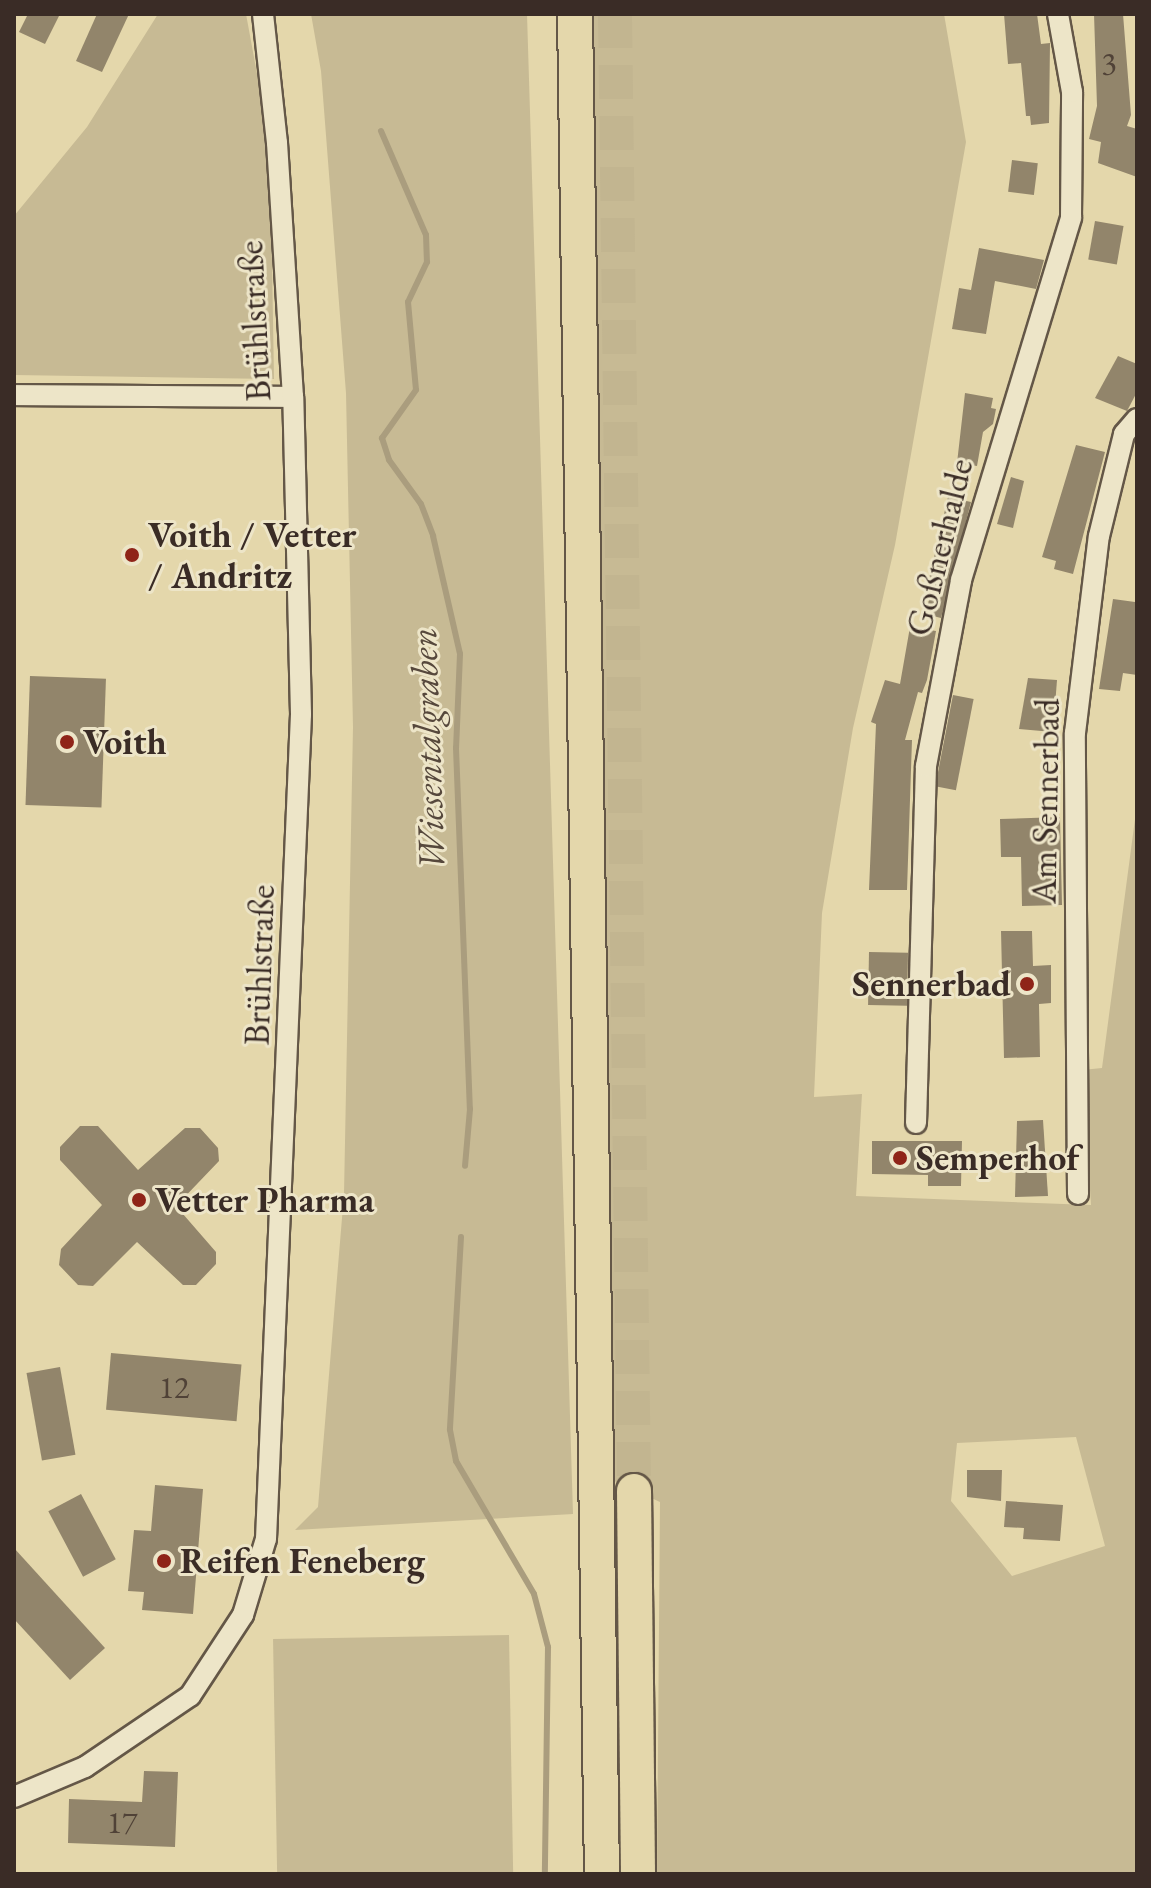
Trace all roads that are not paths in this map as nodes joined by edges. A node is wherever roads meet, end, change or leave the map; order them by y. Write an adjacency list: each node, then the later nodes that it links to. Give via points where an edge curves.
1 (263, 14): 5 (street, Brühlstraße)
2 (575, 14): 11 (highway)
3 (1058, 14): 7 (street, Goßnerhalde, via 1072,92 1071,217 961,580 926,766)
4 (14, 395): 5 (street)
5 (293, 397): 10 (street, Brühlstraße, via 301,714 266,1539 243,1615 190,1696 85,1767)
6 (1137, 419): 8 (street, Am Sennerbad, via 1124,434 1099,536 1075,733)
7 (916, 1114)
8 (1078, 1194)
9 (634, 1491): 12 (highway)
10 (14, 1797)
11 (602, 1874)
12 (638, 1874)

